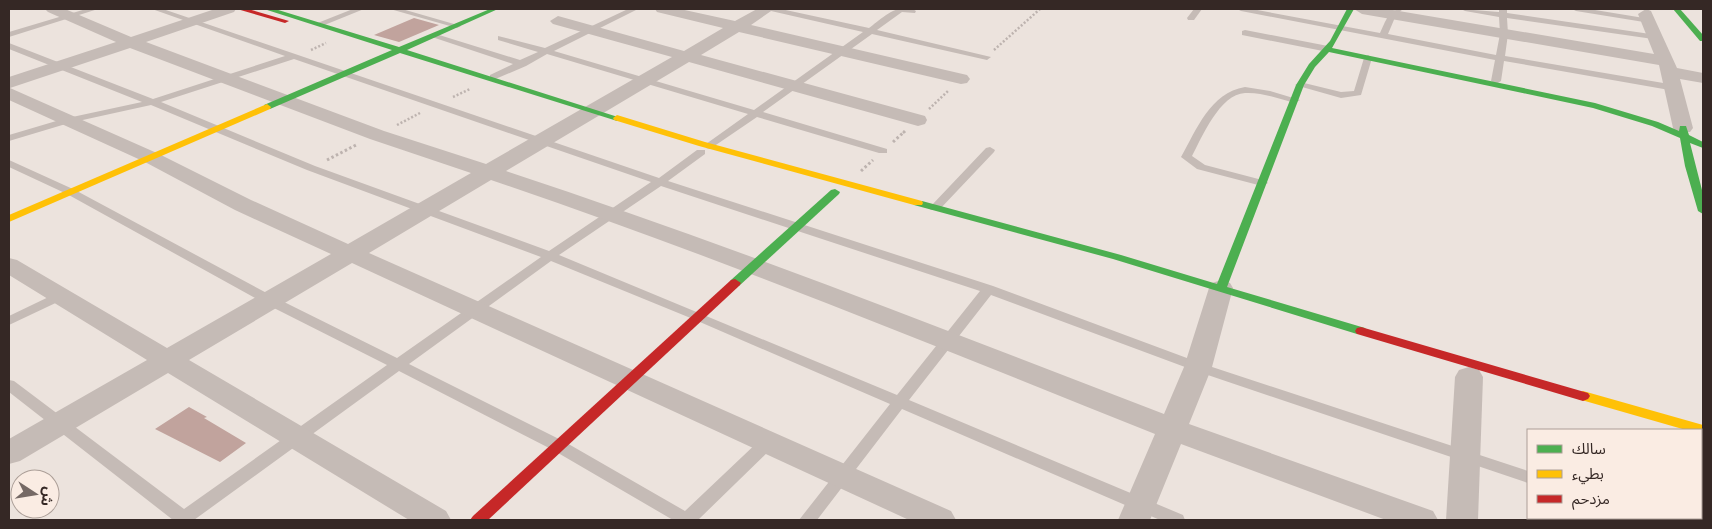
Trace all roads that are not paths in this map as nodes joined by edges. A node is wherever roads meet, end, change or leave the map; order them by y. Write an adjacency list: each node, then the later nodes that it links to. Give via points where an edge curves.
1 (94, 9): 22 (lane)
2 (156, 9): 26 (lane)
3 (228, 9): 26 (street)
4 (241, 9): 47 (street)
5 (268, 9): 28 (street)
6 (360, 9): 28 (lane)
7 (394, 9): 29 (lane)
8 (495, 9): 29 (street)
9 (634, 9): 33 (lane)
10 (662, 9): 30 (street)
11 (769, 9): 30 (street); 34 (lane)
12 (1198, 9): 25 (lane)
13 (1241, 9): 31 (lane)
14 (1350, 9): 31 (street)
15 (1362, 9): 21 (street)
16 (1465, 9): 23 (lane)
17 (1576, 9): 24 (lane)
18 (1676, 9): 42 (street)
19 (1686, 9): 32 (street)
20 (912, 11): 34 (lane, via 901,9)
21 (1396, 11): 36 (street); 39 (lane)
22 (61, 12): 37 (lane); 43 (street)
23 (1503, 12): 36 (lane); 41 (lane)
24 (1648, 17): 41 (street)
25 (1192, 18)
26 (192, 21): 43 (street); 51 (lane)
27 (558, 21): 33 (street)
28 (319, 24): 47 (street)
29 (457, 26): 38 (street)
30 (737, 26): 46 (street); 49 (street)
31 (1341, 26): 39 (lane); 45 (street)
32 (1703, 28)
33 (591, 30): 48 (lane); 49 (street)
34 (872, 30): 46 (lane); 50 (lane)
35 (1245, 33): 45 (lane)
36 (1504, 34): 53 (lane); 56 (street)
37 (9, 36)
38 (434, 36): 47 (street); 54 (lane)
39 (1383, 36): 53 (lane)
40 (501, 38): 48 (lane)
41 (1657, 38): 56 (street)
42 (1703, 39)
43 (130, 42): 55 (street); 60 (street)
44 (9, 46): 55 (lane)
45 (1328, 48): 52 (street); 63 (street); 66 (street)
46 (842, 51): 61 (street); 65 (lane)
47 (396, 52): 57 (street); 58 (street); 71 (street)
48 (547, 52): 54 (lane); 62 (lane)
49 (688, 56): 62 (street); 65 (street)
50 (987, 56)
51 (291, 57): 57 (lane); 60 (lane)
52 (1368, 58): 66 (lane, via 1358,94 1341,95); 76 (street, via 1595,106)
53 (1500, 58): 56 (lane); 63 (lane)
54 (523, 64): 58 (lane)
55 (60, 66): 64 (street); 70 (lane)
56 (1670, 74): 59 (street); 76 (street)
57 (344, 75): 68 (street); 79 (lane)
58 (494, 77): 71 (street)
59 (1703, 78)
60 (230, 79): 68 (street); 70 (lane)
61 (961, 79)
62 (646, 80): 71 (street); 72 (lane)
63 (1496, 81): 76 (street, via 1623,108)
64 (9, 83)
65 (795, 85): 72 (lane); 73 (street)
66 (1300, 85): 69 (street)
67 (9, 93): 74 (street)
68 (285, 100): 75 (street); 86 (street)
69 (1295, 100): 88 (street); 88 (lane, via 1245,90 1228,94 1219,102 1186,157 1201,167)
70 (153, 102): 74 (lane); 75 (lane)
71 (590, 112): 79 (street); 81 (street)
72 (757, 113): 81 (lane); 83 (lane)
73 (918, 120)
74 (67, 121): 78 (lane); 84 (street)
75 (218, 128): 84 (street); 92 (lane, via 311,168)
76 (1685, 132): 77 (street); 80 (street); 93 (street, via 1690,166)
77 (1703, 135)
78 (9, 138)
79 (542, 141): 86 (street); 87 (lane)
80 (1703, 145)
81 (705, 149): 87 (lane); 90 (street); 91 (street)
82 (990, 150): 91 (lane)
83 (883, 151)
84 (152, 158): 89 (street); 97 (street)
85 (9, 164): 89 (lane)
86 (489, 172): 92 (street); 94 (street)
87 (661, 182): 94 (lane); 96 (lane)
88 (1262, 183): 102 (street)
89 (71, 192): 95 (street); 104 (lane)
90 (835, 192): 96 (street); 102 (street)
91 (935, 208): 102 (street, via 1065,242)
92 (427, 209): 97 (street); 98 (lane)
93 (1703, 211)
94 (611, 213): 98 (lane); 100 (street)
95 (9, 219)
96 (799, 226): 100 (street); 101 (lane)
97 (351, 253): 104 (street); 105 (street)
98 (550, 256): 105 (lane); 106 (lane)
99 (9, 265): 103 (street)
100 (754, 265): 106 (street); 108 (street)
101 (988, 289): 108 (lane); 112 (lane)
102 (1220, 293): 109 (street); 112 (street); 119 (street)
103 (59, 296): 107 (lane); 110 (street)
104 (271, 300): 110 (street); 111 (lane)
105 (476, 310): 111 (lane); 114 (street)
106 (698, 316): 114 (street); 116 (lane)
107 (9, 321)
108 (947, 340): 116 (lane); 118 (street)
109 (1351, 341)
110 (168, 360): 117 (street); 120 (street)
111 (398, 364): 120 (lane); 122 (lane)
112 (1198, 367): 118 (street); 124 (lane)
113 (1469, 377): 124 (street)
114 (629, 379): 121 (street); 122 (street)
115 (9, 385): 117 (lane)
116 (899, 400): 125 (lane); 127 (lane)
117 (62, 423): 123 (street); 128 (lane)
118 (1171, 429): 127 (street); 135 (street)
119 (1699, 429)
120 (297, 438): 128 (lane); 129 (street)
121 (768, 442): 125 (street); 131 (lane)
122 (559, 446): 130 (street); 131 (lane)
123 (9, 453)
124 (1464, 455): 126 (lane); 136 (street)
125 (842, 475): 132 (lane); 133 (street)
126 (1527, 477)
127 (1137, 513): 134 (lane)
128 (184, 520)
129 (435, 520)
130 (478, 520)
131 (687, 520)
132 (807, 520)
133 (940, 520)
134 (1177, 520)
135 (1422, 520)
136 (1462, 520)

